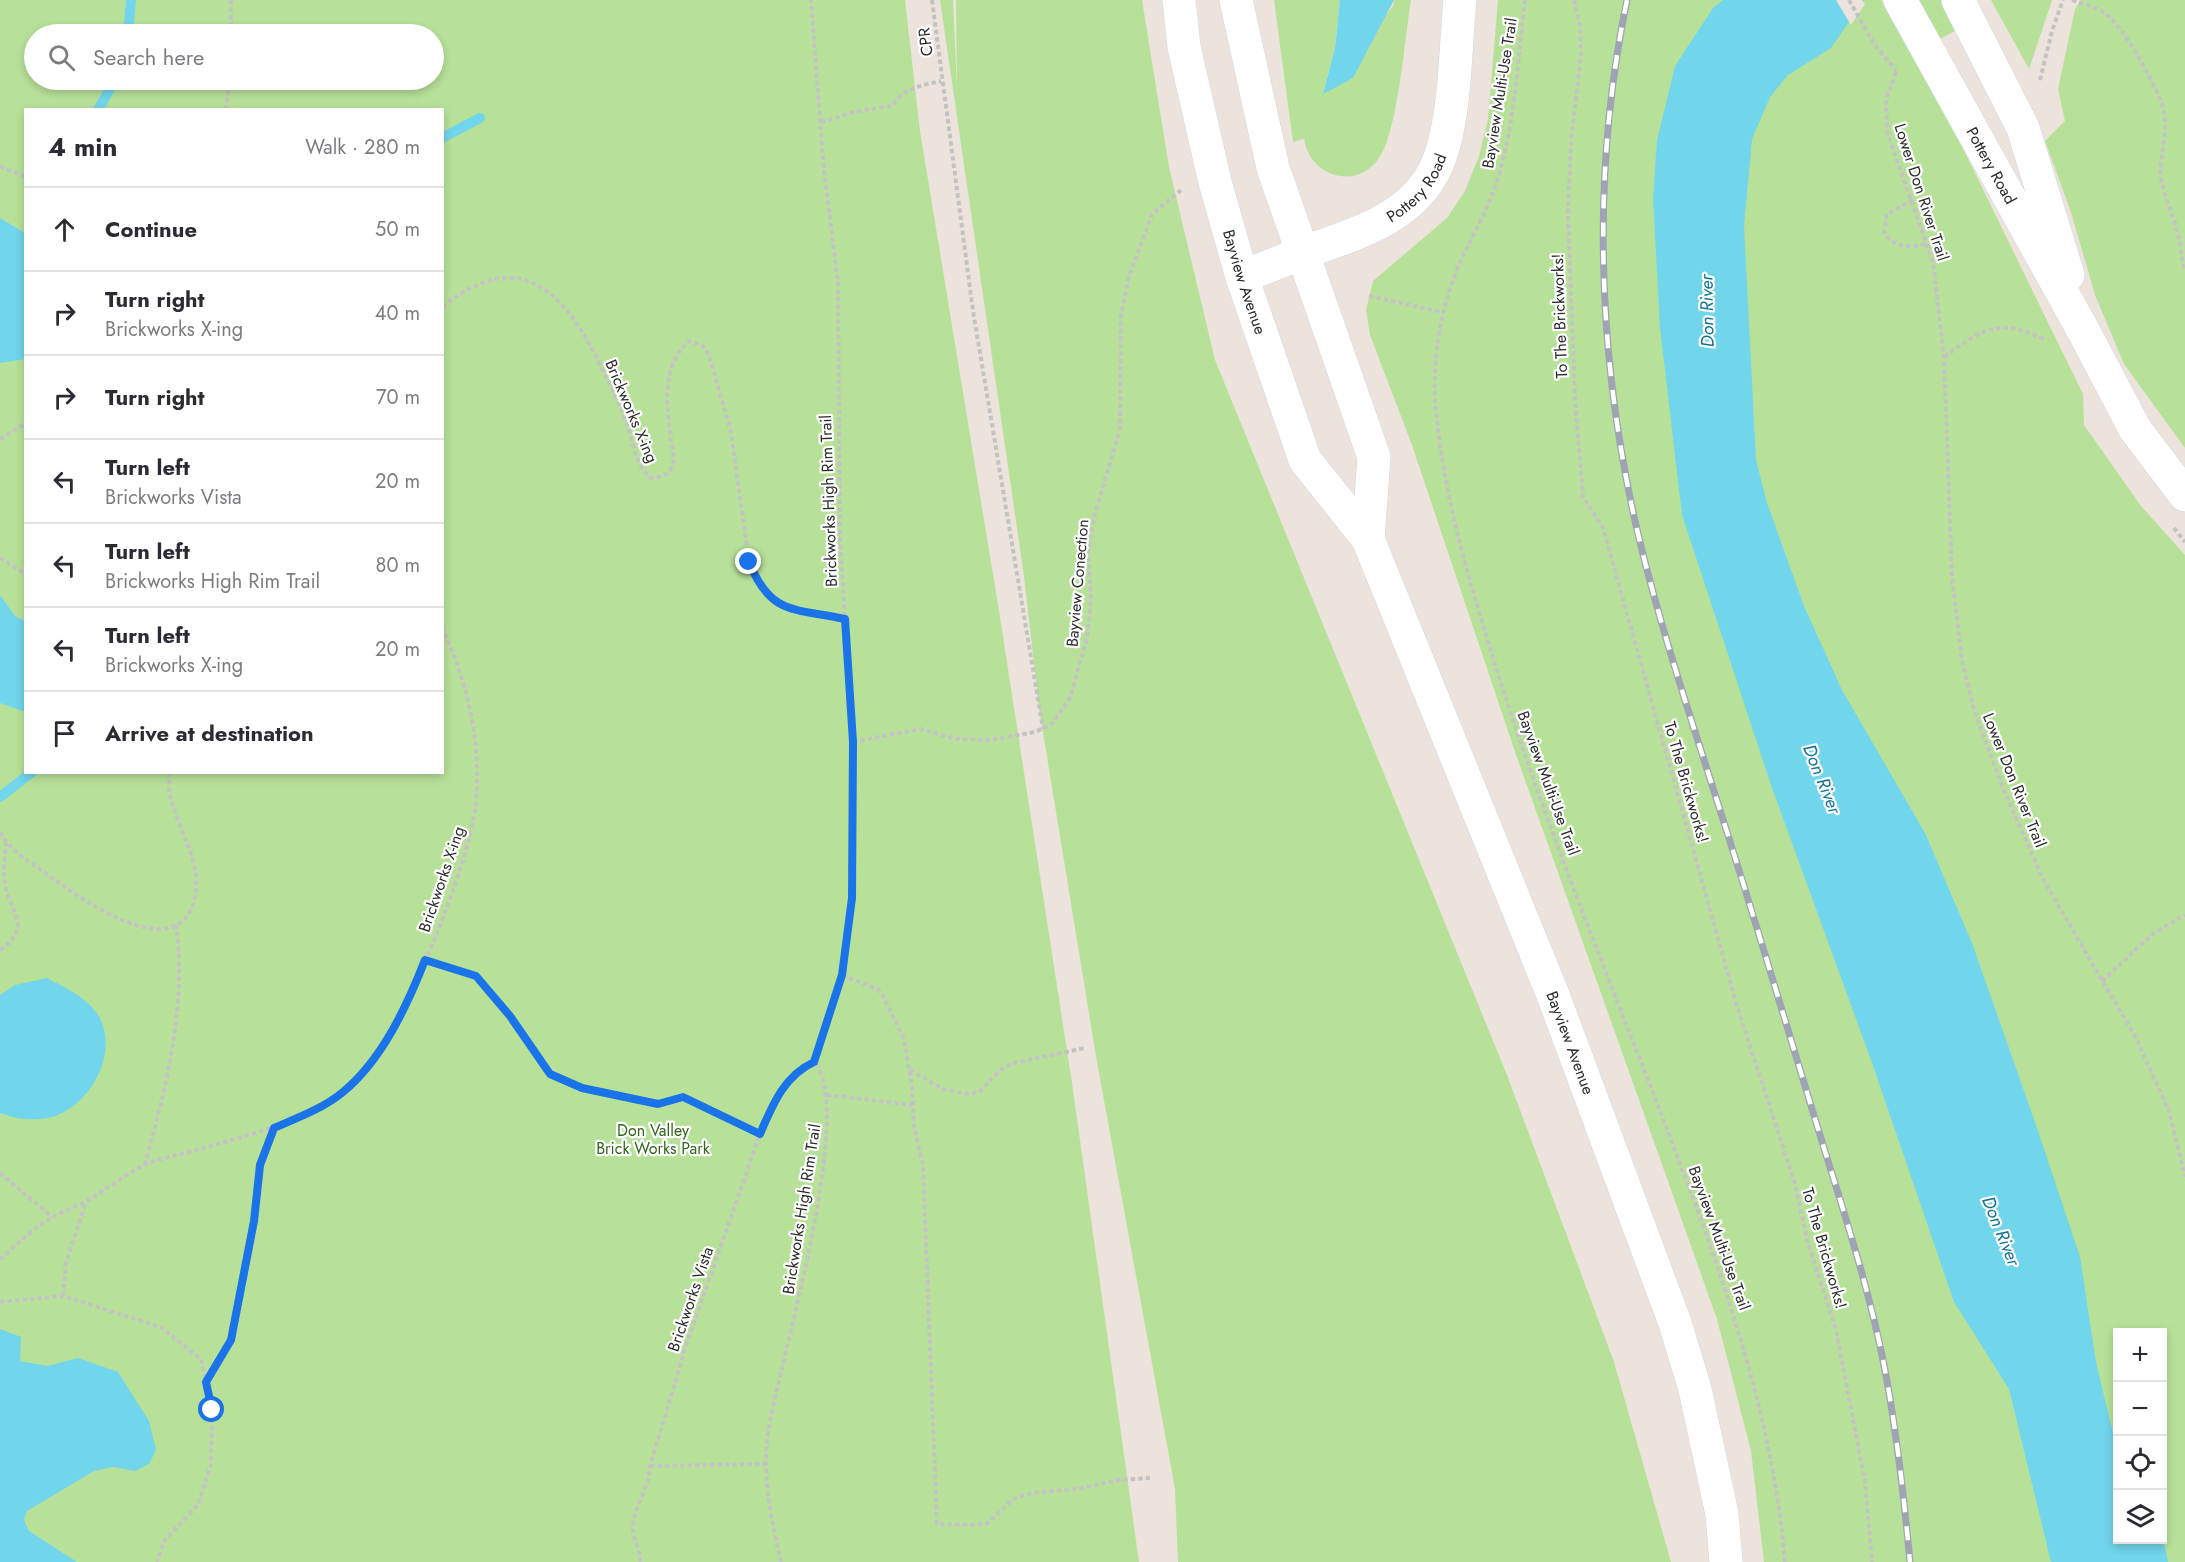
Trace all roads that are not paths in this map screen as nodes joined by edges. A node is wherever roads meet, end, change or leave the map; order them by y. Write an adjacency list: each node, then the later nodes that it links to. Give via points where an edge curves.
1 (1179, 0): 7 (main road, Bayview Avenue, via 1184,47 1212,171)
2 (1236, 0): 6 (main road, Bayview Avenue, via 1273,168)
3 (1460, 0): 6 (main road, Pottery Road, via 1447,123 1436,167 1421,190 1399,211 1346,239)
4 (1899, 0): 8 (main road, Pottery Road)
5 (1958, 0): 8 (main road, Pottery Road, via 2023,128)
6 (1302, 253): 7 (main road, Pottery Road); 10 (main road, Bayview Avenue, via 1374,457)
7 (1242, 277): 10 (main road, Bayview Avenue, via 1305,460)
8 (2084, 332): 9 (main road, Pottery Road, via 2135,429)
9 (2185, 495)
10 (1368, 539): 11 (main road, Bayview Avenue, via 1553,995 1675,1323 1711,1458)
11 (1726, 1562)

